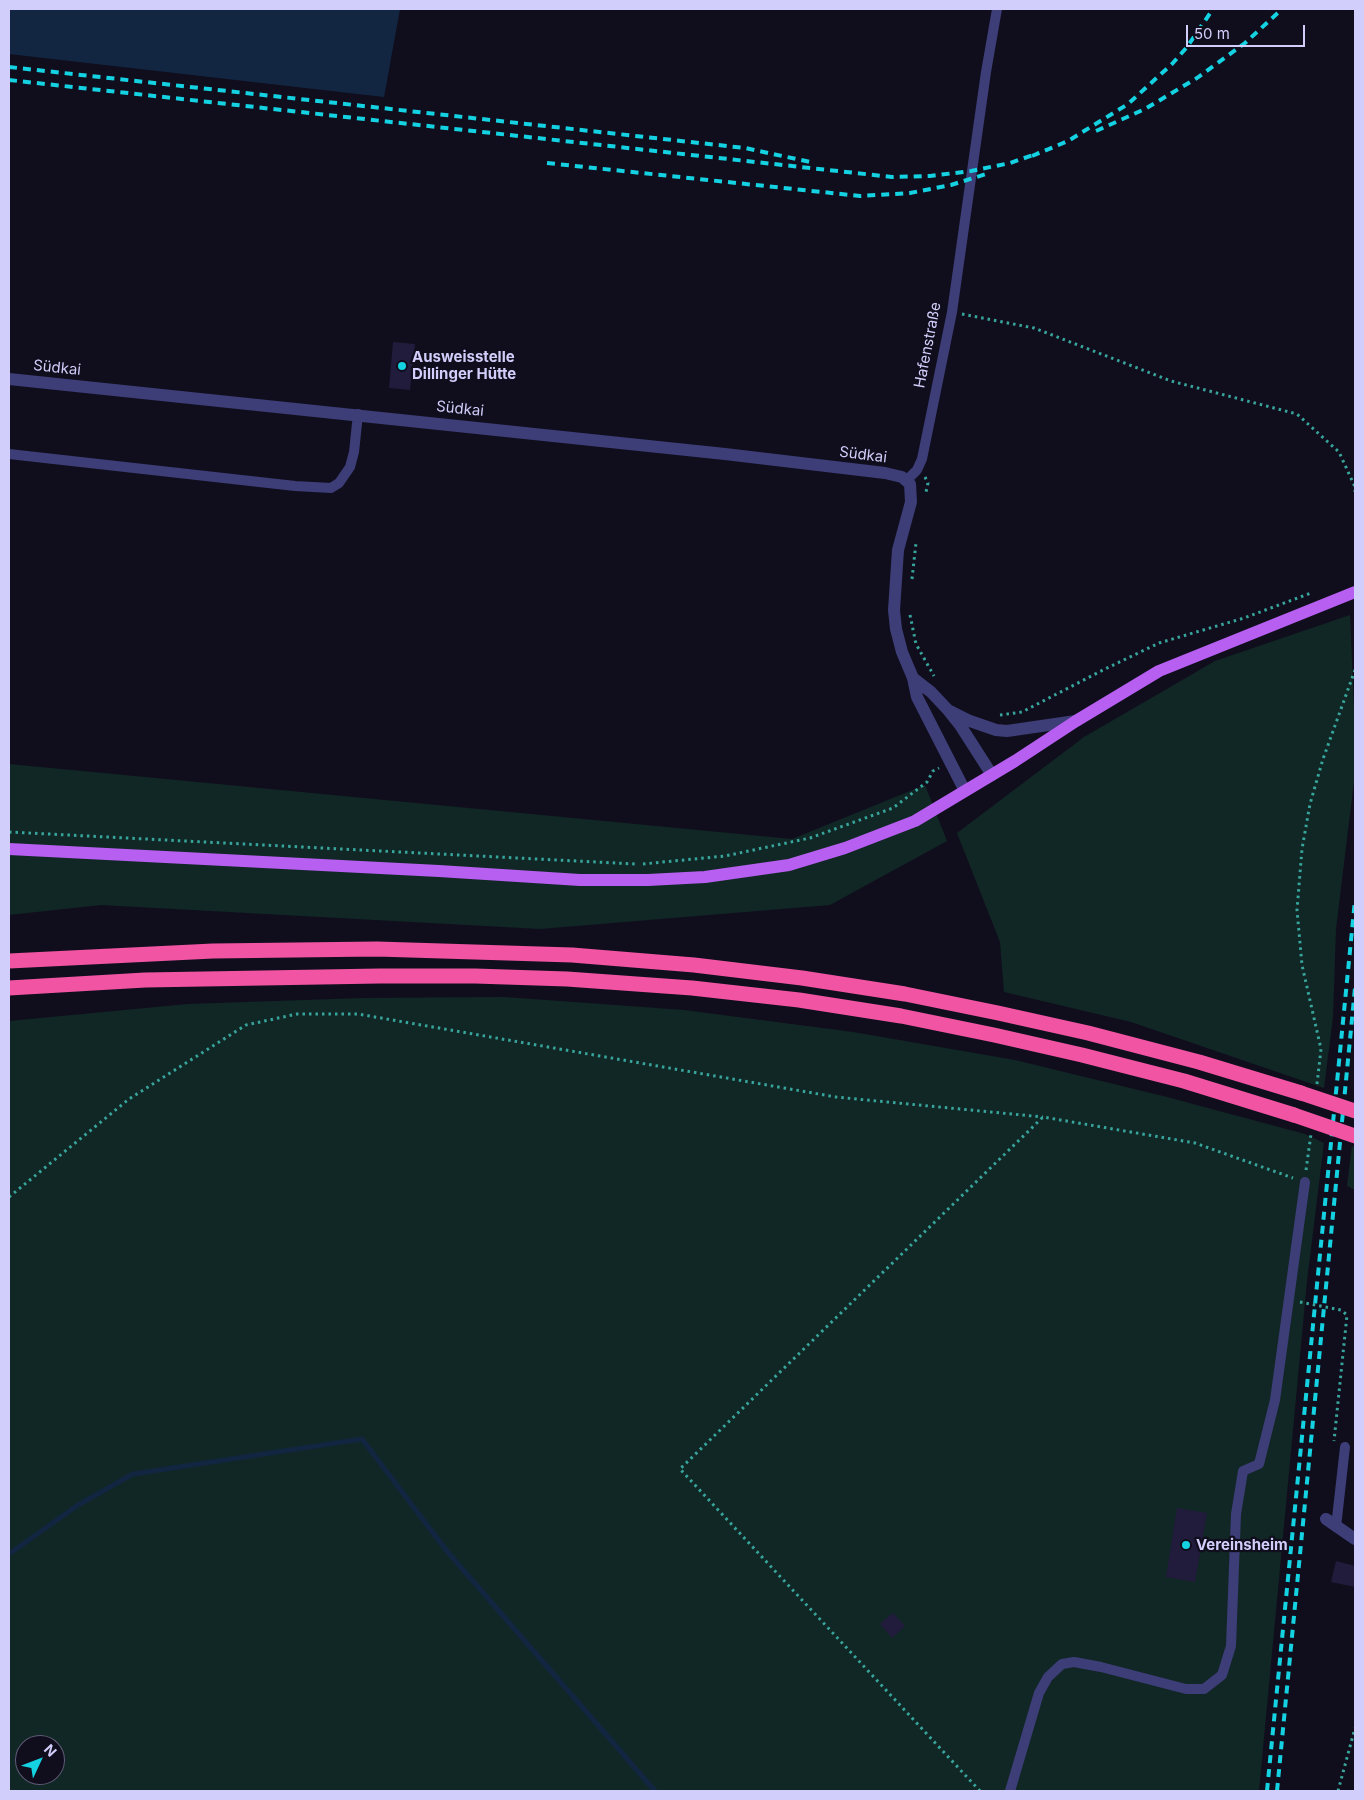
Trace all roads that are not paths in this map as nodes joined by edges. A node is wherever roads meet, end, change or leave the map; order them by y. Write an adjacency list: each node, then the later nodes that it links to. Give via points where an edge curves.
1 (997, 9): 5 (lane, Hafenstraße, via 952,312 920,465)
2 (9, 379): 3 (street, Südkai)
3 (358, 414): 4 (lane, via 350,466 339,484 331,488); 5 (street, Südkai, via 744,456 885,473)
4 (9, 454)
5 (907, 480): 7 (street, via 912,489 911,502 898,550 894,610 902,652)
6 (1355, 592): 9 (main road, via 1172,664)
7 (913, 678): 8 (street); 11 (street, via 917,697)
8 (948, 710): 9 (street, via 970,721 1007,731); 10 (street)
9 (1076, 721): 10 (main road)
10 (992, 775): 11 (main road)
11 (965, 791): 12 (main road, via 915,821 845,848 789,866 705,877 580,880)
12 (9, 849)
13 (9, 961): 15 (highway, bridge, via 213,951 377,949 562,955 694,965 905,994 1088,1033 1181,1057)
14 (9, 988): 16 (highway, bridge, via 145,980 380,976 558,978 692,988 799,1000 994,1035 1184,1081)
15 (1355, 1112)
16 (1355, 1136)
17 (1305, 1182): 21 (lane, via 1274,1400 1259,1464 1243,1471 1236,1514 1231,1646 1222,1675 1204,1689 1186,1689 1101,1667 1074,1662 1062,1664 1048,1677 1039,1693)
18 (1345, 1447): 19 (lane)
19 (1331, 1523): 20 (street)
20 (1355, 1539)
21 (1010, 1791)

